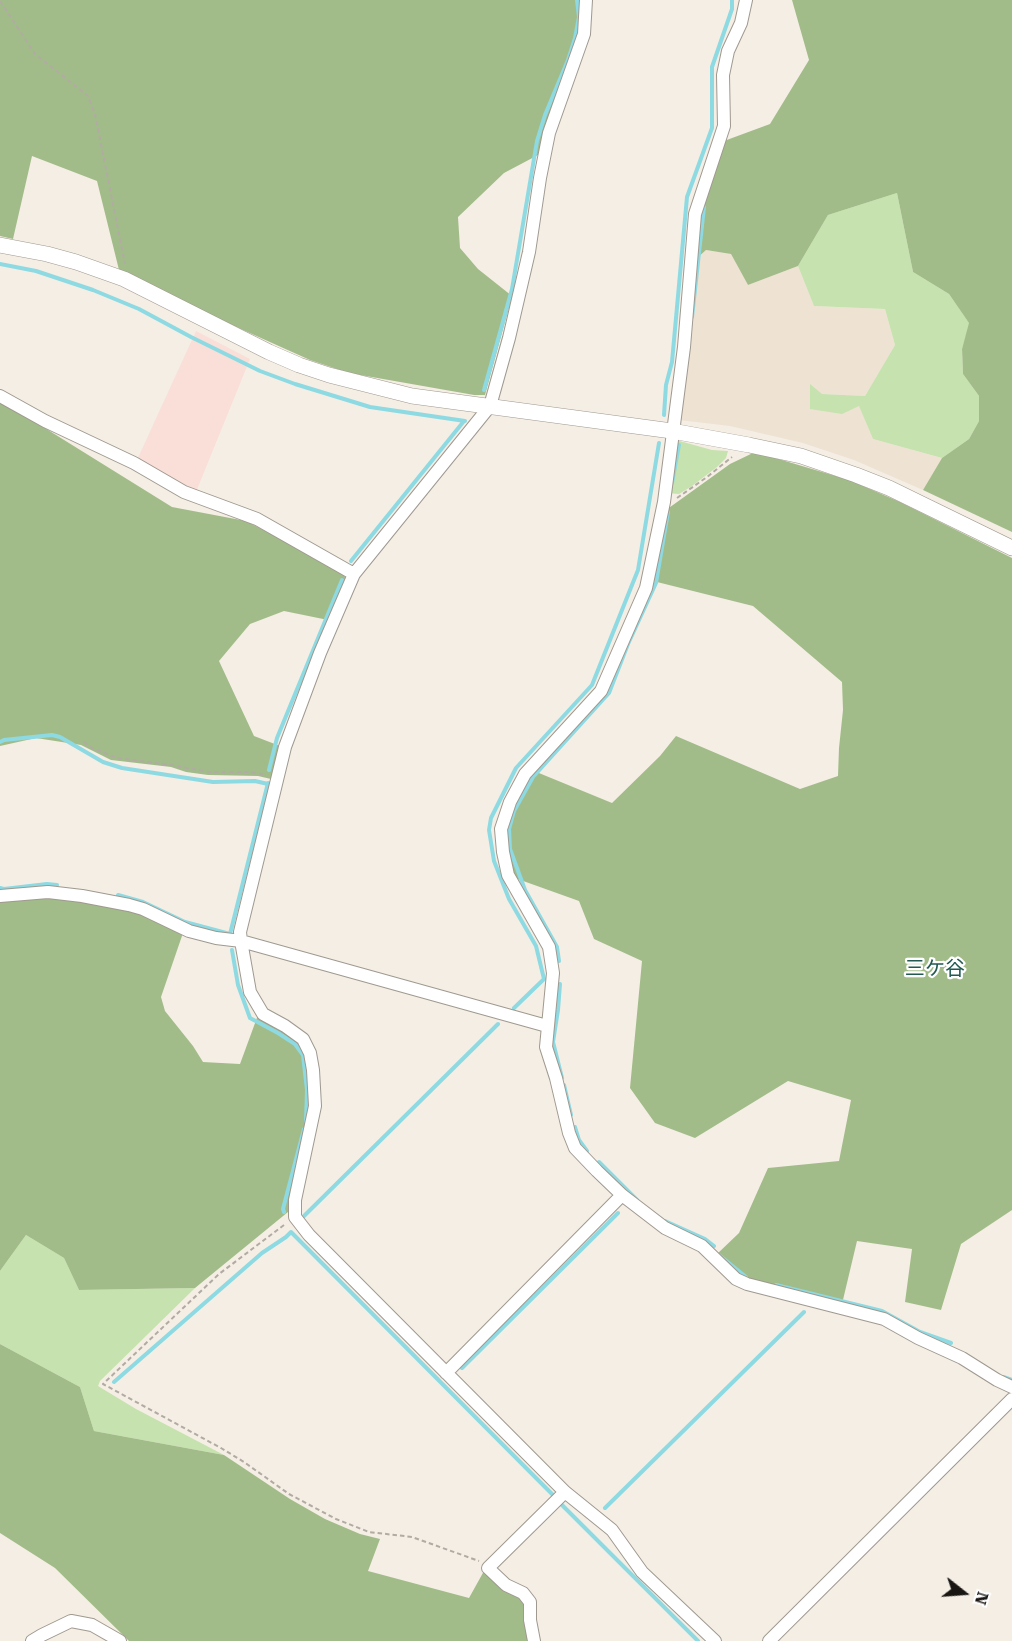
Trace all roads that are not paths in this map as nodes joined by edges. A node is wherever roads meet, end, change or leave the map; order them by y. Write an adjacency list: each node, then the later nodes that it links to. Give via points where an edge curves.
1 (586, 0): 5 (street, via 584,34 549,133 529,252)
2 (746, 0): 6 (street, via 723,75 724,126 695,214)
3 (0, 245): 5 (street, via 47,254 124,279 309,368 412,396)
4 (0, 396): 8 (street, via 184,492 257,519)
5 (490, 406): 6 (street); 8 (street)
6 (672, 431): 7 (street, via 801,456 924,504); 11 (street, via 664,502 646,588 601,691 525,774 501,829 508,875 549,947 553,973)
7 (1012, 548)
8 (354, 574): 10 (street, via 285,747)
9 (0, 896): 10 (street, via 48,892 115,902 143,909 182,928)
10 (241, 941): 11 (street); 13 (street, via 250,992 263,1014 303,1039 310,1053 315,1106 295,1216 309,1235)
11 (547, 1026): 12 (street, via 546,1047 575,1148)
12 (622, 1196): 13 (street); 14 (street, via 665,1228 702,1246 736,1280 884,1319)
13 (446, 1372): 16 (street)
14 (1012, 1387)
15 (1012, 1399): 21 (street)
16 (565, 1492): 19 (street, via 488,1568 530,1602); 20 (street, via 612,1530 642,1572)
17 (32, 1641): 18 (street, via 71,1621 92,1625)
18 (120, 1641)
19 (534, 1641)
20 (715, 1641)
21 (769, 1641)

